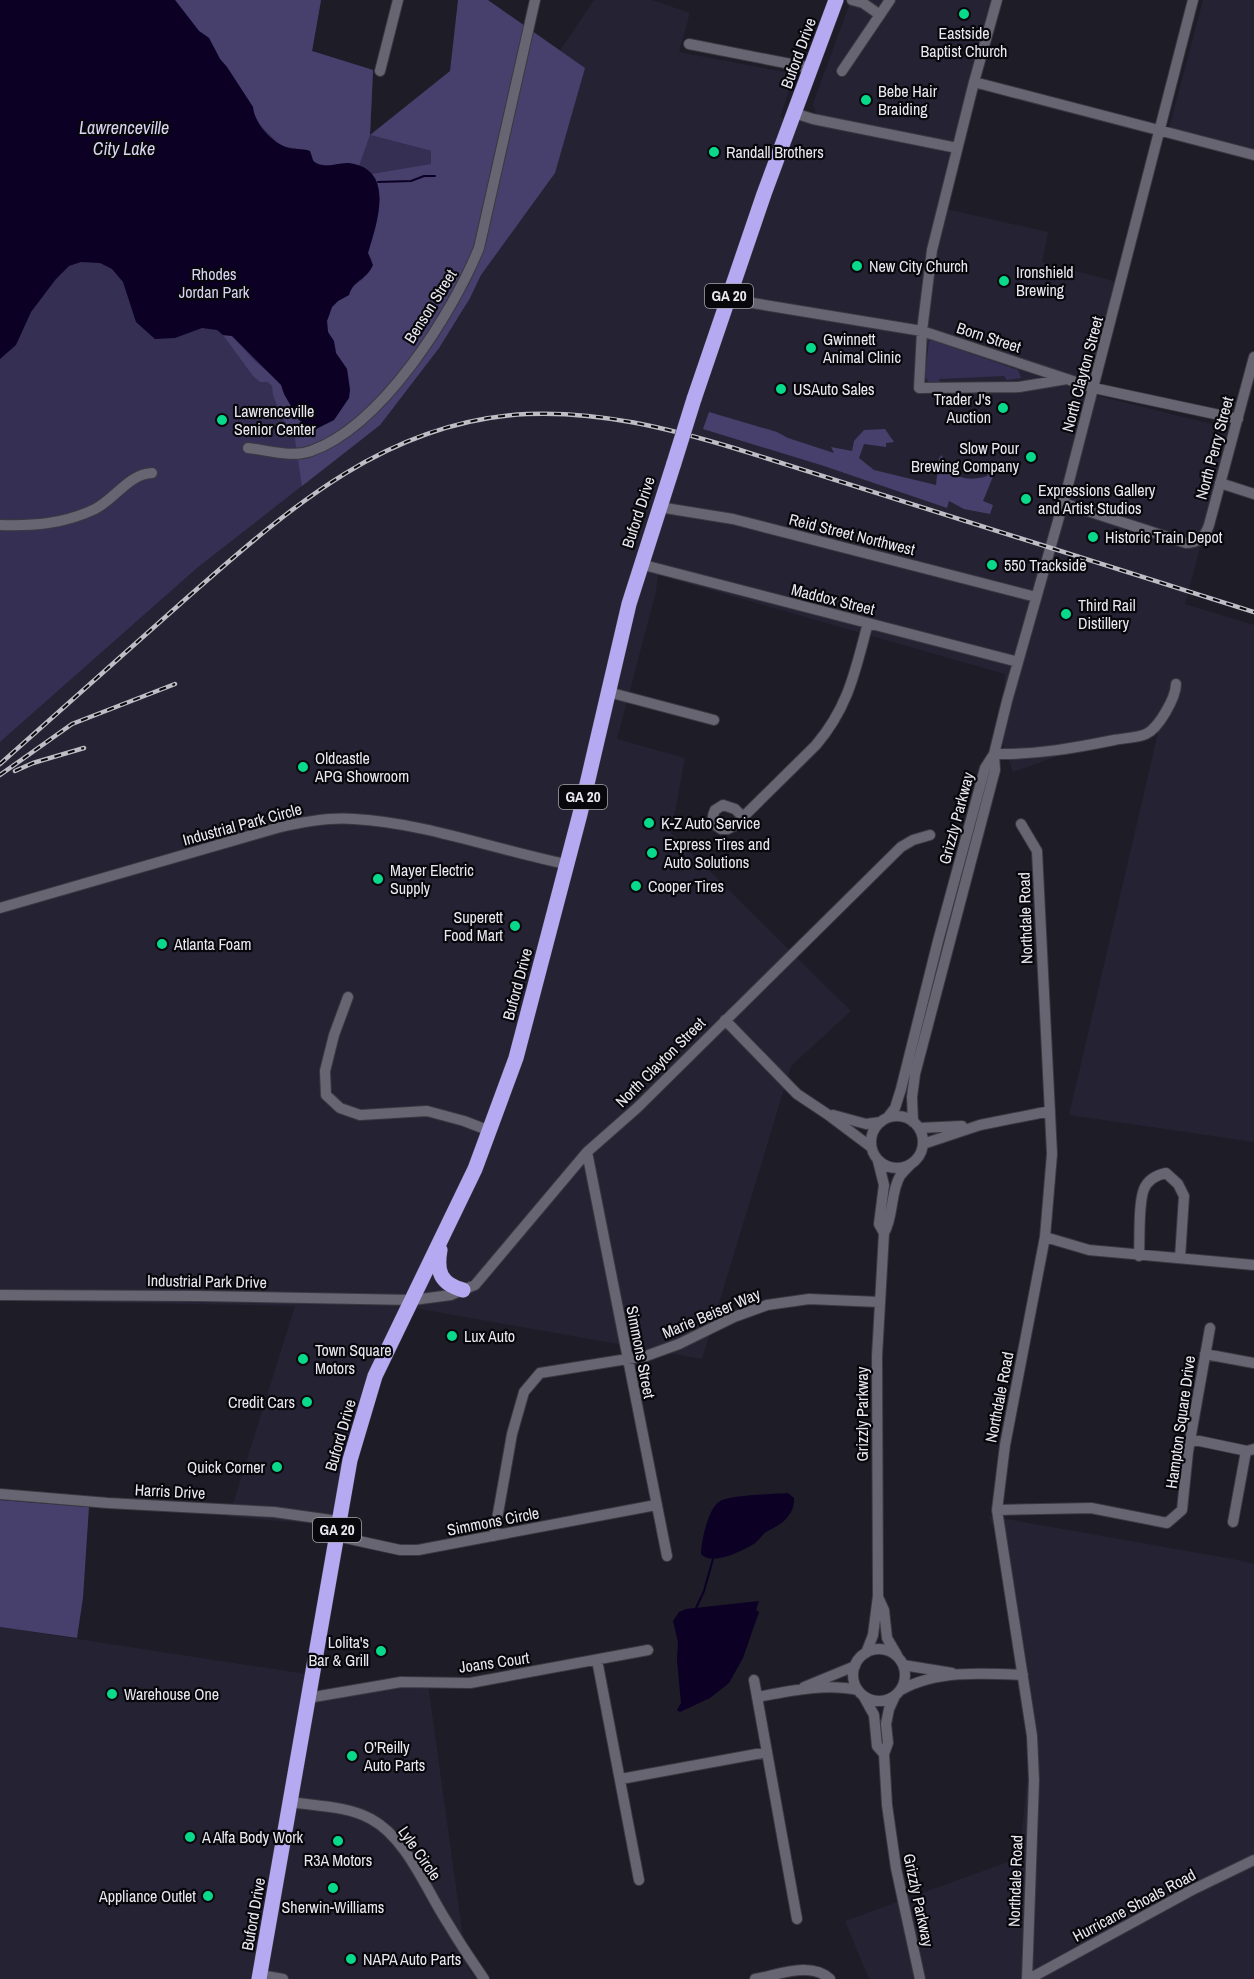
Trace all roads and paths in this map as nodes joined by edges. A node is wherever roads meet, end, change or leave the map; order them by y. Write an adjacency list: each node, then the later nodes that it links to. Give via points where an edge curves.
1 (398, 0): 11 (street)
2 (535, 0): 24 (street, Benson Street, via 479,248 450,309 391,390 366,416 332,441 303,453)
3 (836, 0): 10 (highway, Buford Drive / GA 20)
4 (852, 0): 8 (street)
5 (890, 0): 8 (street)
6 (998, 0): 13 (street)
7 (1193, 0): 15 (street, North Clayton Street)
8 (880, 15): 12 (street)
9 (688, 44): 10 (street)
10 (811, 68): 14 (highway, Buford Drive / GA 20)
11 (380, 71)
12 (842, 71)
13 (974, 82): 15 (street); 16 (street)
14 (794, 113): 16 (street); 18 (highway, Buford Drive / GA 20)
15 (1160, 131): 17 (street); 22 (street, North Clayton Street)
16 (957, 148): 19 (street, via 932,250)
17 (1254, 155)
18 (728, 299): 19 (street, Born Street); 29 (highway, Buford Drive / GA 20, bridge)
19 (922, 331): 21 (street, Born Street); 21 (street, via 919,388 1019,387)
20 (1254, 357): 23 (street, North Perry Street)
21 (1067, 379): 22 (street, Born Street)
22 (1094, 388): 23 (street, Born Street); 28 (street, North Clayton Street)
23 (1238, 419): 26 (street, North Perry Street)
24 (248, 447)
25 (152, 472): 30 (street, via 142,474 107,502 82,514 43,525)
26 (1220, 483): 27 (street); 28 (street, North Perry Street, via 1207,531 1197,541 1186,543)
27 (1254, 494)
28 (1063, 503): 32 (street, North Clayton Street)
29 (659, 507): 31 (highway, Buford Drive / GA 20); 32 (street, Reid Street Northwest, via 734,519)
30 (0, 525)
31 (640, 564): 33 (street, Maddox Street); 36 (highway, Buford Drive / GA 20)
32 (1035, 597): 34 (street, North Clayton Street)
33 (868, 623): 34 (street, Maddox Street); 39 (street, via 847,697 835,722)
34 (1018, 662): 38 (street, North Clayton Street)
35 (1176, 684): 38 (street, via 1176,692 1160,721 1147,734 1051,750)
36 (608, 692): 37 (street); 42 (highway, Buford Drive / GA 20)
37 (714, 720)
38 (994, 754): 48 (street, Grizzly Parkway, via 985,768 901,1089 895,1108); 49 (street, Grizzly Parkway, via 994,770 915,1074 912,1097)
39 (743, 817)
40 (1021, 824): 46 (street, Northdale Road, via 1037,851)
41 (930, 835): 45 (street, North Clayton Street, via 901,847)
42 (566, 864): 43 (street, Industrial Park Circle, via 395,823 321,820 277,828); 51 (highway, Buford Drive / GA 20, via 526,1025)
43 (0, 908)
44 (348, 997): 51 (street, via 324,1071 326,1095 340,1108 360,1115 427,1112)
45 (725, 1020): 47 (street, via 796,1094); 54 (street, North Clayton Street)
46 (1050, 1111): 50 (street); 59 (street, Northdale Road, via 1052,1154)
47 (827, 1114): 48 (street, via 866,1124); 53 (street)
48 (885, 1120): 49 (street, via 897,1116); 53 (street, via 872,1133)
49 (916, 1125): 50 (street); 52 (street)
50 (981, 1125): 52 (street)
51 (490, 1131): 58 (highway, Buford Drive / GA 20)
52 (923, 1144): 56 (street)
53 (871, 1146): 55 (street)
54 (587, 1152): 63 (street, North Clayton Street, via 475,1285); 69 (street, Simmons Street)
55 (878, 1161): 56 (street, via 894,1168); 57 (street, Grizzly Parkway, via 884,1185 879,1224)
56 (910, 1165): 57 (street, Grizzly Parkway, via 895,1189 890,1224)
57 (884, 1233): 66 (street, Grizzly Parkway)
58 (442, 1236): 63 (highway, via 437,1262 441,1275 452,1287); 65 (highway, Buford Drive / GA 20)
59 (1046, 1237): 60 (street, via 1089,1250); 75 (street, Northdale Road, via 1005,1445)
60 (1139, 1256): 61 (street); 61 (street, via 1144,1188 1155,1176 1166,1173 1184,1196)
61 (1180, 1258): 62 (street)
62 (1254, 1265)
63 (463, 1290): 65 (street, North Clayton Street)
64 (0, 1294): 65 (street, Industrial Park Drive)
65 (413, 1300): 77 (highway, Buford Drive / GA 20, via 375,1376 350,1460)
66 (879, 1302): 69 (street, Marie Beiser Way, via 809,1299 767,1305 679,1344); 80 (street, Grizzly Parkway)
67 (1210, 1328): 68 (street, Hampton Square Drive)
68 (1205, 1354): 70 (street); 71 (street, Hampton Square Drive)
69 (627, 1359): 74 (street, Simmons Street); 78 (street, Marie Beiser Way, via 540,1374 524,1392 512,1434)
70 (1254, 1363)
71 (1190, 1439): 72 (street); 75 (street, Hampton Square Drive, via 1182,1510 1167,1522 1091,1508)
72 (1250, 1450): 76 (street)
73 (0, 1494): 77 (street, Harris Drive, via 274,1512)
74 (656, 1506): 78 (street, Simmons Circle); 79 (street, Simmons Street)
75 (997, 1510): 87 (street, Northdale Road)
76 (1233, 1522)
77 (337, 1529): 78 (street, Simmons Circle, via 400,1550); 93 (highway, Buford Drive / GA 20)
78 (494, 1536)
79 (667, 1556)
80 (878, 1596): 82 (street, Grizzly Parkway, via 873,1635); 84 (street, Grizzly Parkway, via 887,1638)
81 (648, 1650): 83 (street, Joans Court)
82 (866, 1653): 84 (street, via 883,1649); 85 (street)
83 (597, 1660): 93 (street, Joans Court, via 470,1683 401,1682); 96 (street)
84 (901, 1661): 86 (street); 91 (street, via 905,1682)
85 (855, 1666): 89 (street); 90 (street, via 853,1674)
86 (958, 1674): 87 (street); 91 (street, via 915,1682)
87 (1023, 1674): 107 (street, Northdale Road, via 1034,1780)
88 (754, 1680): 92 (street)
89 (798, 1689): 90 (street, via 843,1687); 92 (street)
90 (861, 1693): 91 (street, via 879,1701); 95 (street, Grizzly Parkway, via 874,1715 877,1746)
91 (898, 1693): 95 (street, Grizzly Parkway, via 886,1722 888,1743)
92 (756, 1697): 94 (street)
93 (308, 1698): 97 (highway, Buford Drive / GA 20)
94 (767, 1752): 96 (street); 100 (street)
95 (884, 1754): 102 (street, Grizzly Parkway, via 894,1853)
96 (621, 1779): 99 (street)
97 (290, 1802): 101 (highway, Buford Drive / GA 20); 104 (street, Lyle Circle, via 349,1811 382,1826 404,1851)
98 (1254, 1860): 107 (street, Hurricane Shoals Road)
99 (639, 1880)
100 (797, 1919)
101 (260, 1977): 103 (street)
102 (921, 1977)
103 (283, 1979)
104 (484, 1979)
105 (755, 1979): 106 (street, via 807,1970)
106 (830, 1979)
107 (1028, 1979)

